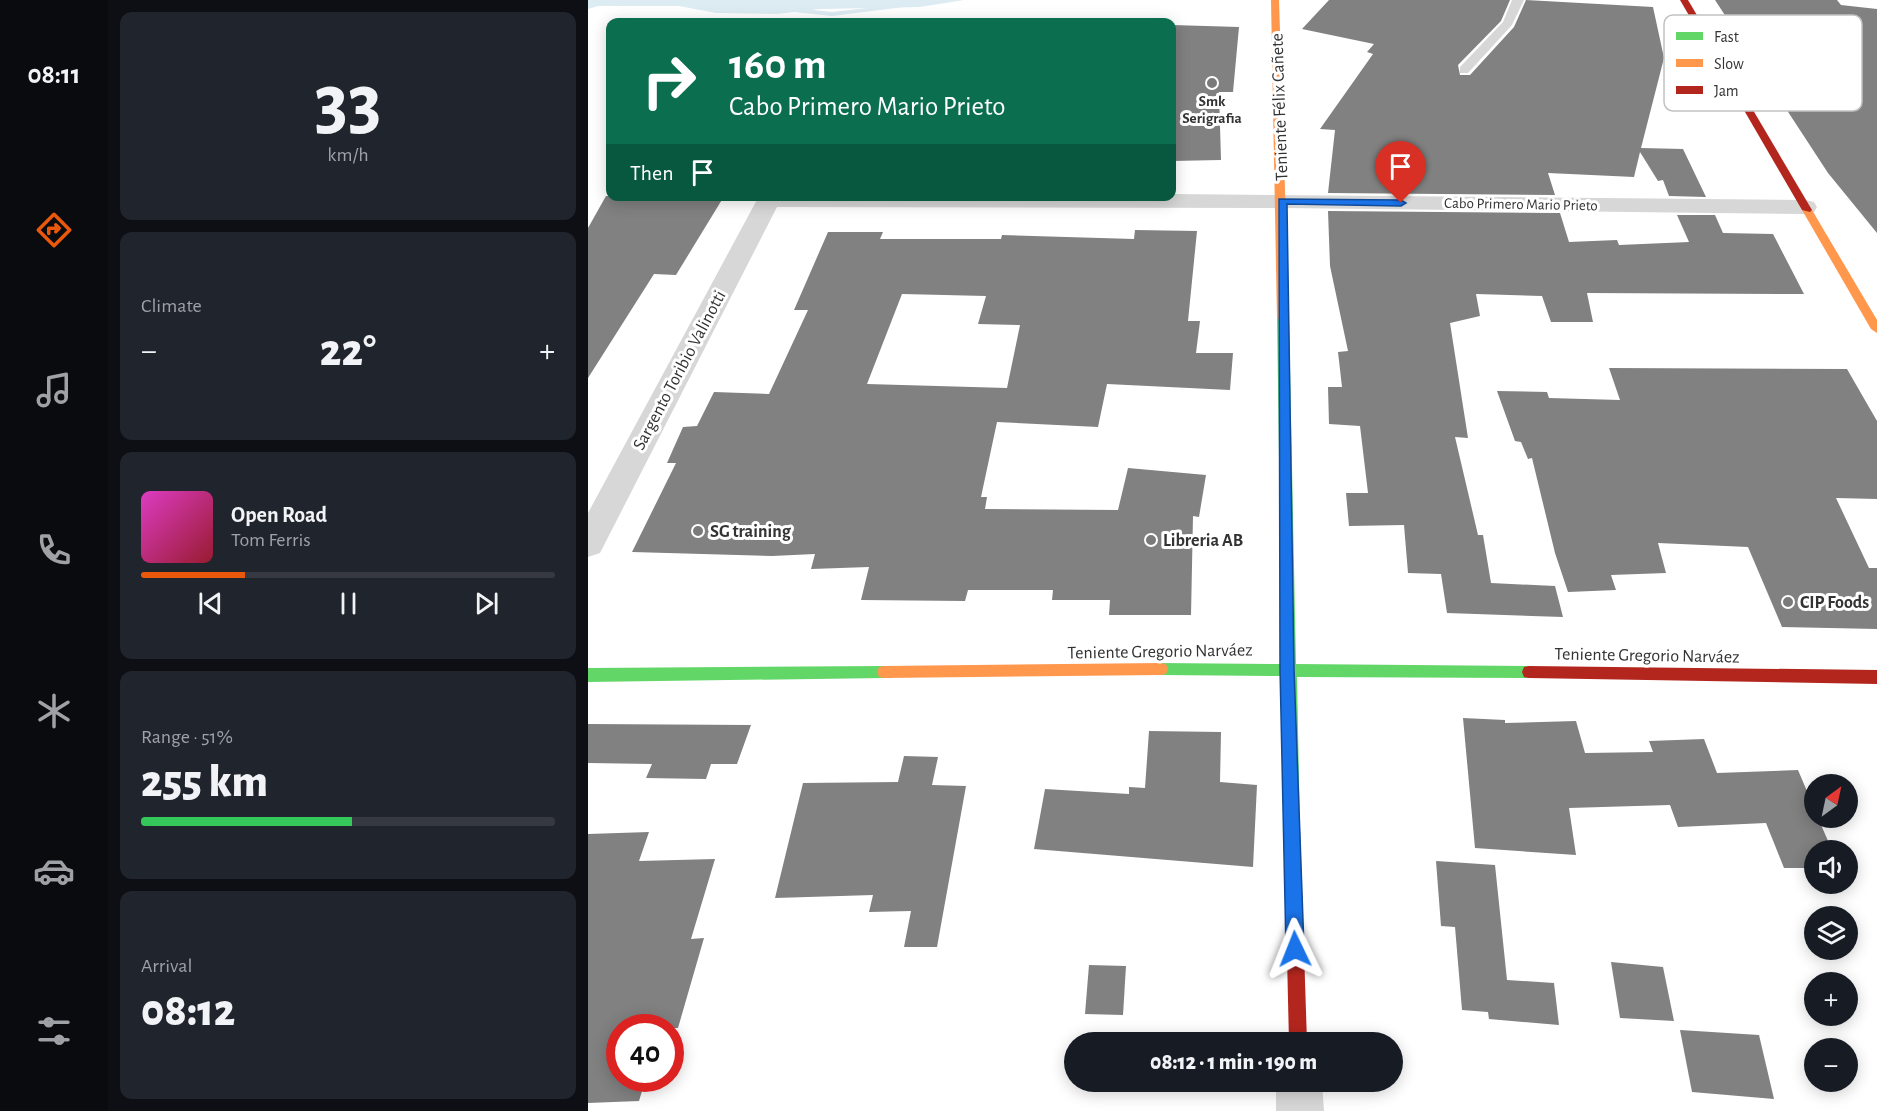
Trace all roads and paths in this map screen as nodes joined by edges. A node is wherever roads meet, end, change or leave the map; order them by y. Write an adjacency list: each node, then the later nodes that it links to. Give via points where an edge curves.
1 (1275, 0): 9 (street, Teniente Félix Cañete)
2 (1518, 0): 5 (lane, via 1508,23)
3 (1684, 0): 4 (street)
4 (1693, 15)
5 (1464, 70)
6 (1749, 111): 10 (street)
7 (1176, 200): 9 (street, Cabo Primero Mario Prieto)
8 (768, 201): 13 (street, Sargento Toribio Valinotti)
9 (1282, 201): 10 (street, Cabo Primero Mario Prieto); 14 (street, Teniente Félix Cañete)
10 (1805, 207): 11 (street)
11 (1868, 301): 12 (street)
12 (1877, 329)
13 (588, 544)
14 (1287, 668): 15 (street, Teniente Gregorio Narváez); 16 (street, Teniente Gregorio Narváez); 17 (street, Teniente Félix Cañete)
15 (588, 675)
16 (1877, 677)
17 (1298, 1032)
18 (1299, 1092): 19 (street)
19 (1300, 1111)

